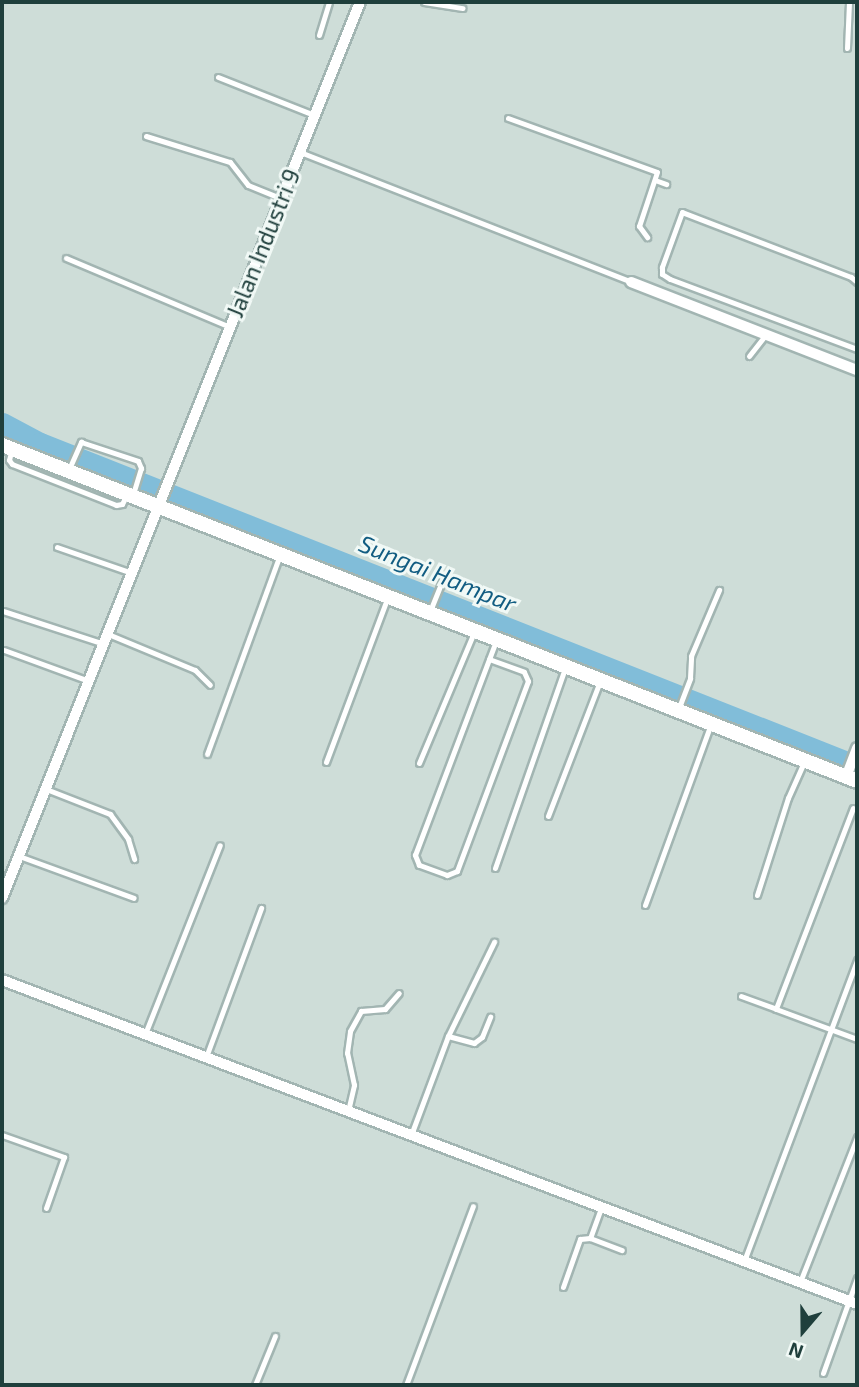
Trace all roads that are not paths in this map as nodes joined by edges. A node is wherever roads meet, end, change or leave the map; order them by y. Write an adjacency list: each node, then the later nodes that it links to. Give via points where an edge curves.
1 (329, 2): 6 (lane)
2 (360, 2): 9 (street, Jalan Industri 9)
3 (424, 2): 5 (lane)
4 (849, 2): 7 (lane)
5 (463, 8)
6 (319, 34)
7 (847, 48)
8 (218, 77): 9 (lane)
9 (314, 115): 12 (street, Jalan Industri 9)
10 (508, 118): 13 (lane, via 654,169)
11 (146, 136): 15 (lane, via 230,162 248,185)
12 (300, 152): 15 (street, Jalan Industri 9); 18 (lane)
13 (655, 180): 14 (lane); 16 (lane, via 639,226)
14 (666, 184)
15 (281, 198): 20 (street, Jalan Industri 9)
16 (647, 237)
17 (66, 258): 20 (lane)
18 (631, 282): 21 (street)
19 (857, 282): 22 (lane, via 682,212 662,267 670,279)
20 (230, 327): 28 (street, Jalan Industri 9)
21 (766, 334): 23 (lane); 24 (street)
22 (857, 349)
23 (749, 356)
24 (857, 370)
25 (7, 448): 26 (street); 27 (lane, via 12,464 116,505)
26 (69, 469): 27 (street); 27 (lane, via 79,443 117,453 140,463)
27 (131, 494): 28 (street)
28 (159, 505): 30 (street); 31 (street, Jalan Industri 9)
29 (57, 547): 31 (lane)
30 (279, 557): 34 (street); 49 (lane)
31 (132, 573): 38 (street, Jalan Industri 9)
32 (443, 578): 36 (lane)
33 (719, 590): 46 (lane, via 691,656 690,678)
34 (387, 599): 36 (street); 50 (lane)
35 (3, 611): 38 (lane)
36 (430, 611): 37 (street)
37 (474, 632): 39 (street); 52 (lane)
38 (106, 639): 43 (street, Jalan Industri 9); 45 (lane, via 195,670)
39 (496, 641): 41 (lane); 42 (street)
40 (4, 650): 43 (lane)
41 (489, 659): 41 (lane, via 524,672 528,681 457,871 447,875 419,865 415,855)
42 (565, 668): 44 (street); 60 (lane)
43 (89, 681): 54 (street, Jalan Industri 9)
44 (600, 681): 46 (street); 56 (lane)
45 (210, 685)
46 (678, 710): 47 (street)
47 (710, 726): 51 (street); 64 (lane)
48 (855, 753): 53 (street)
49 (207, 754)
50 (326, 762)
51 (804, 762): 53 (street); 61 (lane)
52 (419, 763)
53 (851, 777)
54 (46, 789): 58 (street, Jalan Industri 9); 59 (lane, via 110,814 128,839)
55 (853, 808): 71 (lane)
56 (548, 816)
57 (220, 845): 74 (lane)
58 (19, 856): 62 (street, Jalan Industri 9); 63 (lane)
59 (134, 859)
60 (495, 868)
61 (757, 895)
62 (2, 898)
63 (134, 898)
64 (645, 905)
65 (261, 908): 77 (lane)
66 (494, 942): 75 (lane)
67 (857, 960): 73 (lane)
68 (2, 980): 74 (street)
69 (399, 993): 78 (lane, via 385,1009 361,1011 350,1031 347,1053 354,1085)
70 (741, 996): 71 (lane)
71 (776, 1009): 73 (lane)
72 (490, 1017): 75 (lane, via 482,1037 474,1043)
73 (833, 1030): 76 (lane); 87 (lane)
74 (145, 1034): 77 (street)
75 (448, 1036): 80 (lane)
76 (857, 1039)
77 (206, 1057): 78 (street)
78 (348, 1111): 80 (street)
79 (2, 1135): 84 (lane, via 64,1157)
80 (411, 1135): 83 (street)
81 (857, 1138): 89 (lane)
82 (473, 1206): 95 (lane)
83 (601, 1207): 85 (lane); 87 (street)
84 (46, 1208)
85 (590, 1238): 86 (lane); 90 (lane, via 580,1239)
86 (622, 1251)
87 (744, 1261): 89 (street)
88 (857, 1278): 91 (lane)
89 (800, 1282): 91 (street)
90 (563, 1287)
91 (853, 1302): 93 (lane)
92 (275, 1336): 94 (lane)
93 (822, 1373)
94 (256, 1385)
95 (406, 1385)

